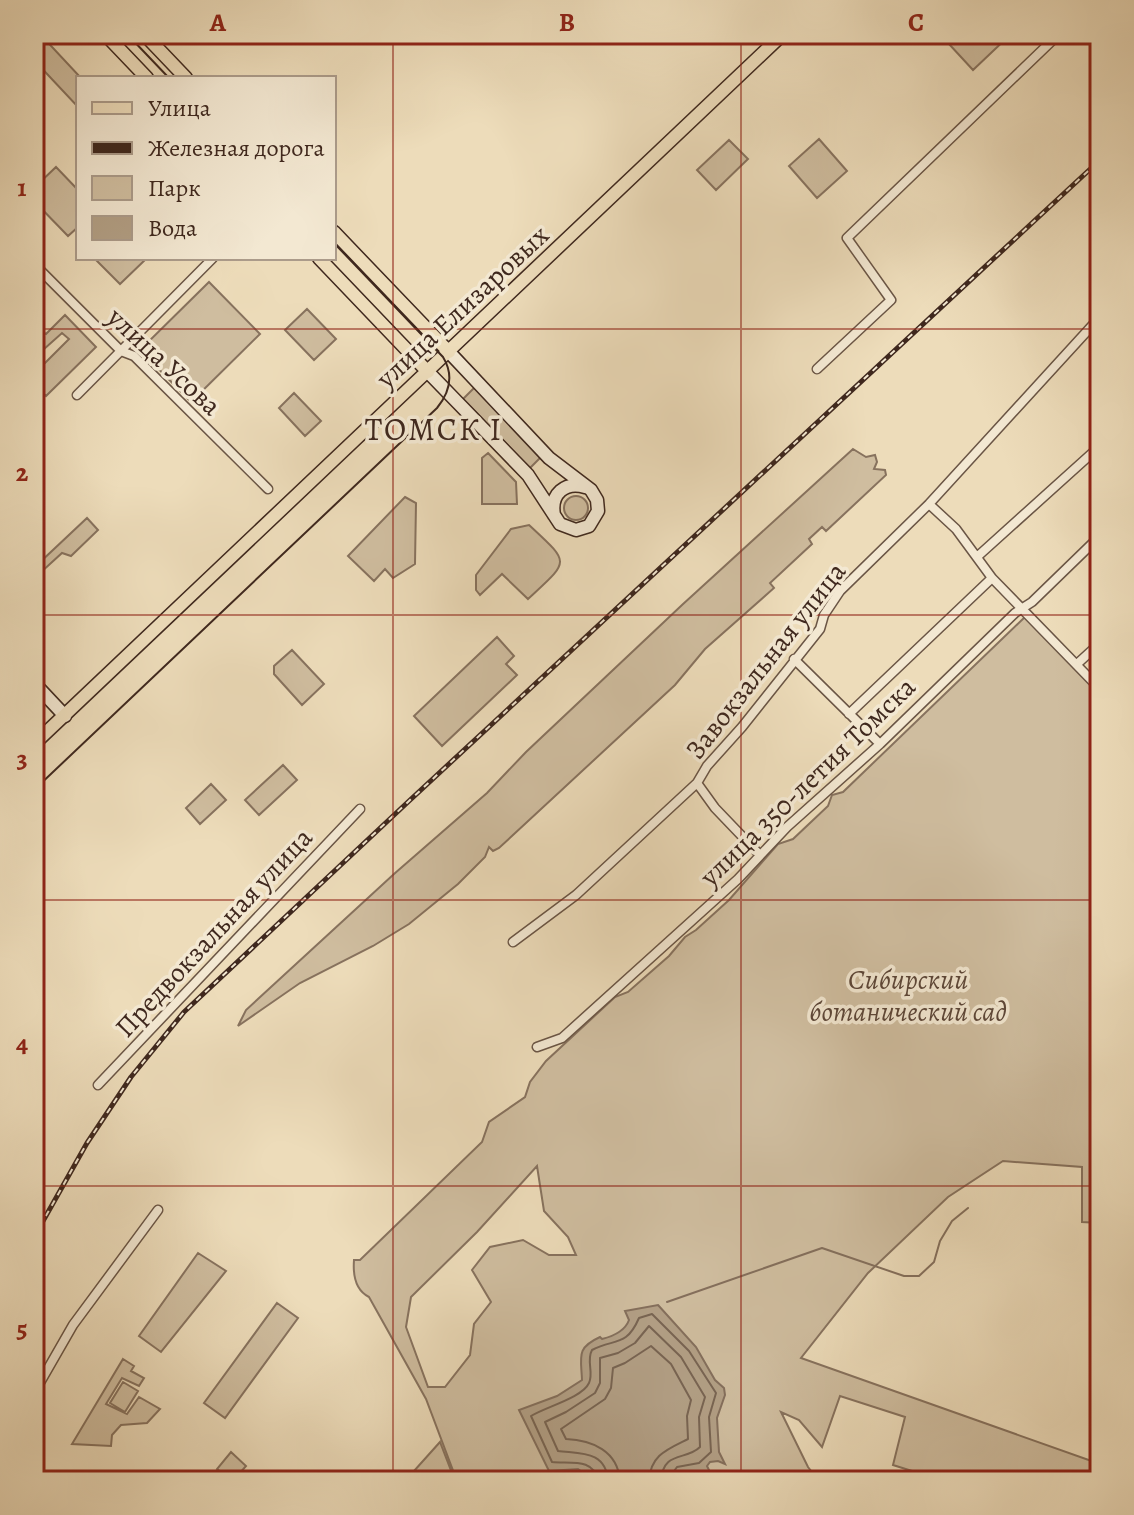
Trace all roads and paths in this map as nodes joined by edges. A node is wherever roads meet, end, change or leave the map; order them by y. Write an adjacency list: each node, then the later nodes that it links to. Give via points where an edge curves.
1 (105, 34): 5 (main road)
2 (144, 34): 6 (main road)
3 (783, 34): 13 (main road, улица Елизаровых)
4 (1059, 34): 14 (street, via 847,238 891,300)
5 (145, 76)
6 (184, 76)
7 (336, 234): 13 (main road)
8 (211, 260): 12 (street)
9 (321, 260): 15 (main road)
10 (34, 264): 12 (street, улица Усова)
11 (1100, 317): 20 (street, Завокзальная улица)
12 (121, 351): 16 (street); 19 (street, улица Усова, via 134,356)
13 (449, 352): 15 (main road, улица Елизаровых); 18 (main road, via 549,458)
14 (817, 369)
15 (428, 372): 21 (main road, via 528,475); 32 (main road, улица Елизаровых)
16 (77, 395)
17 (1100, 446): 23 (street)
18 (586, 487): 21 (main road, via 574,484 559,491 553,502); 21 (main road, via 598,504 594,522 573,530)
19 (268, 489)
20 (929, 504): 23 (street); 27 (street, Завокзальная улица, via 840,591 820,629)
21 (555, 518)
22 (1100, 536): 25 (street, улица 350-летия Томска)
23 (978, 556): 24 (street)
24 (992, 578): 25 (street); 31 (street)
25 (1022, 608): 28 (street); 34 (street, улица 350-летия Томска)
26 (1100, 643): 28 (street)
27 (794, 659): 31 (street); 35 (street, Завокзальная улица)
28 (1077, 664): 30 (street)
29 (34, 683): 32 (main road)
30 (1100, 689)
31 (849, 714): 34 (street)
32 (65, 716): 33 (main road, улица Елизаровых)
33 (34, 744)
34 (880, 744): 37 (street, улица 350-летия Томска)
35 (697, 783): 37 (street); 38 (street, Завокзальная улица, via 576,895)
36 (360, 809): 40 (street, Предвокзальная улица)
37 (760, 855): 39 (street, улица 350-летия Томска, via 562,1038)
38 (513, 942)
39 (537, 1047)
40 (98, 1085)
41 (158, 1210): 42 (street, via 73,1325)
42 (34, 1393)

